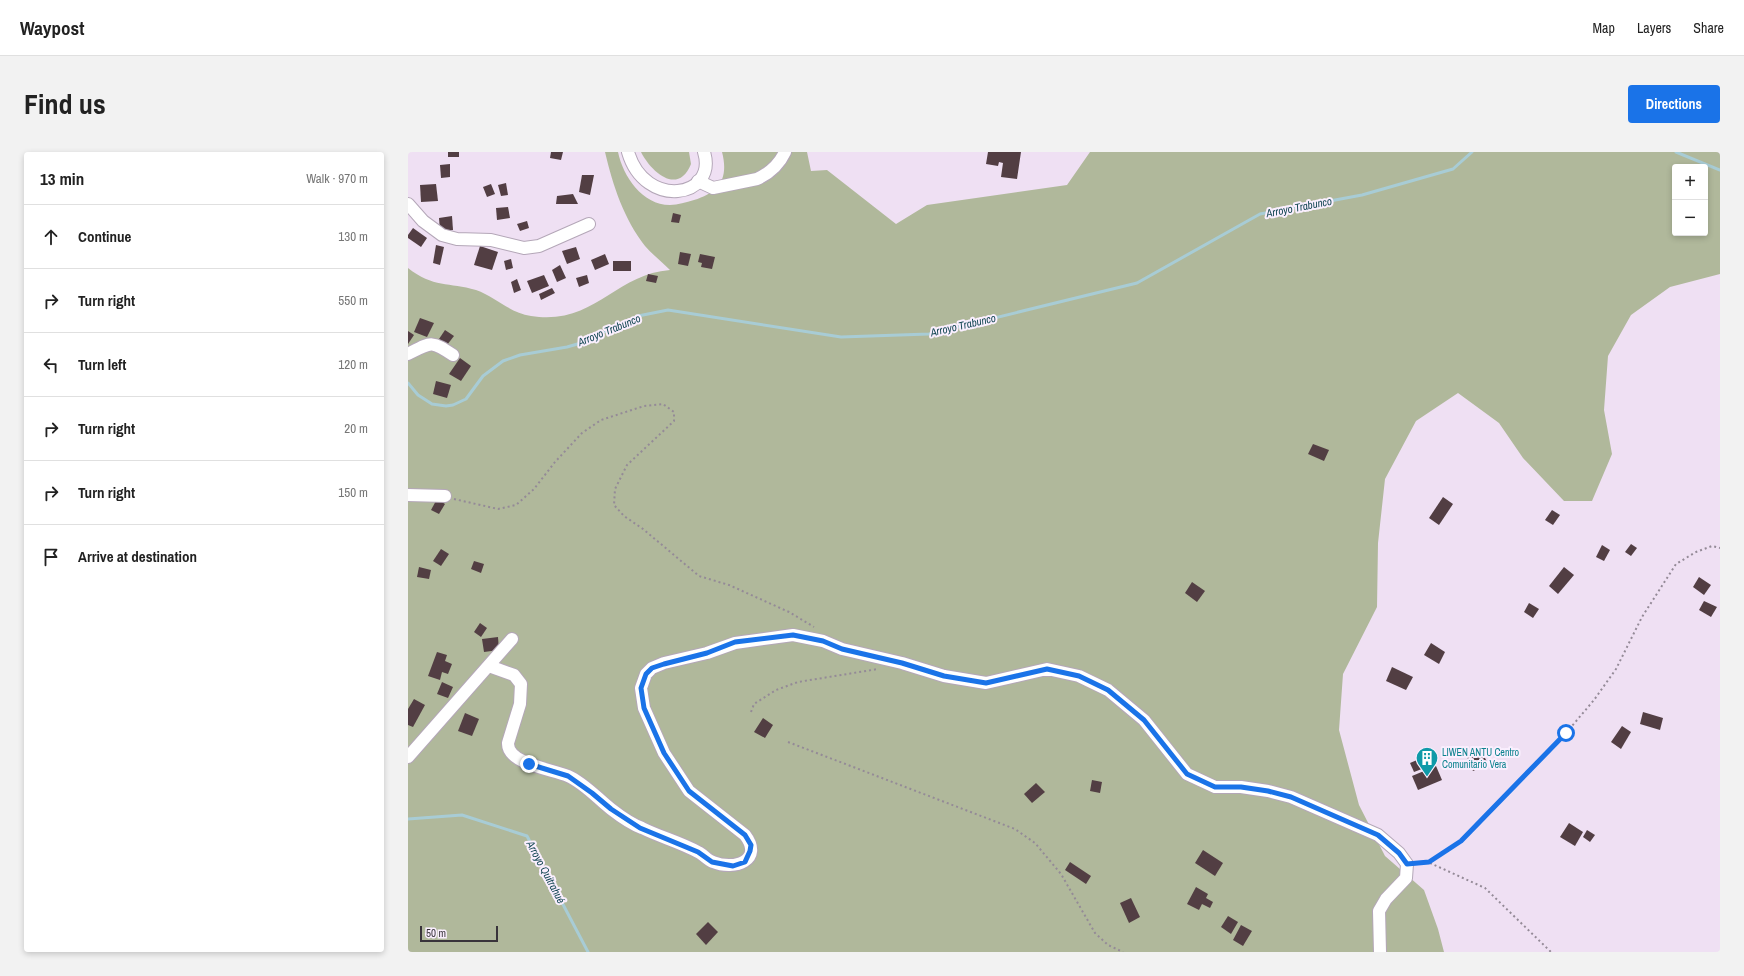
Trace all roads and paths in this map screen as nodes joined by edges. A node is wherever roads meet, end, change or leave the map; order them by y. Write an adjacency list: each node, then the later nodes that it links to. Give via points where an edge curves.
1 (628, 152): 4 (street, via 642,178 662,190 677,191)
2 (704, 152): 4 (street, via 705,168)
3 (785, 152): 4 (street, via 776,167 757,179 714,188)
4 (698, 181)
5 (408, 204): 6 (street, via 426,224 442,235 457,239 492,240 524,248 539,246)
6 (589, 224)
7 (408, 354): 8 (street, via 430,344 440,346)
8 (453, 355)
9 (408, 495): 10 (street)
10 (445, 496): 12 (path, via 498,508 516,505 534,489 582,433 601,420 644,406 663,404 674,412 674,421 627,465 615,490 614,505 624,516 643,528 699,576 729,585 789,612)
11 (1720, 548): 19 (path, via 1712,546 1676,564 1642,617 1616,669 1594,700 1566,733 1461,841)
12 (815, 628)
13 (512, 639): 14 (street)
14 (489, 666): 18 (street); 20 (street, via 514,675 521,684 520,704 508,743 515,758 568,776 640,828 698,852 712,862 727,866 740,865 748,857 749,840 689,791 664,753 644,708 641,688 646,674 652,668 707,653 735,642 793,635 823,641 842,649 944,676 986,683 1047,669 1079,676 1108,690 1144,720 1187,774 1215,787 1241,787 1291,797 1378,835 1399,853)
15 (882, 668): 16 (path, via 798,682 776,690 754,704)
16 (751, 712)
17 (788, 742): 21 (path, via 1015,829 1034,843 1061,874 1094,933 1108,945)
18 (408, 757)
19 (1429, 862): 20 (path); 23 (path, via 1485,888)
20 (1407, 864): 22 (street, via 1406,878 1386,899 1379,911)
21 (1123, 952)
22 (1380, 952)
23 (1551, 952)

